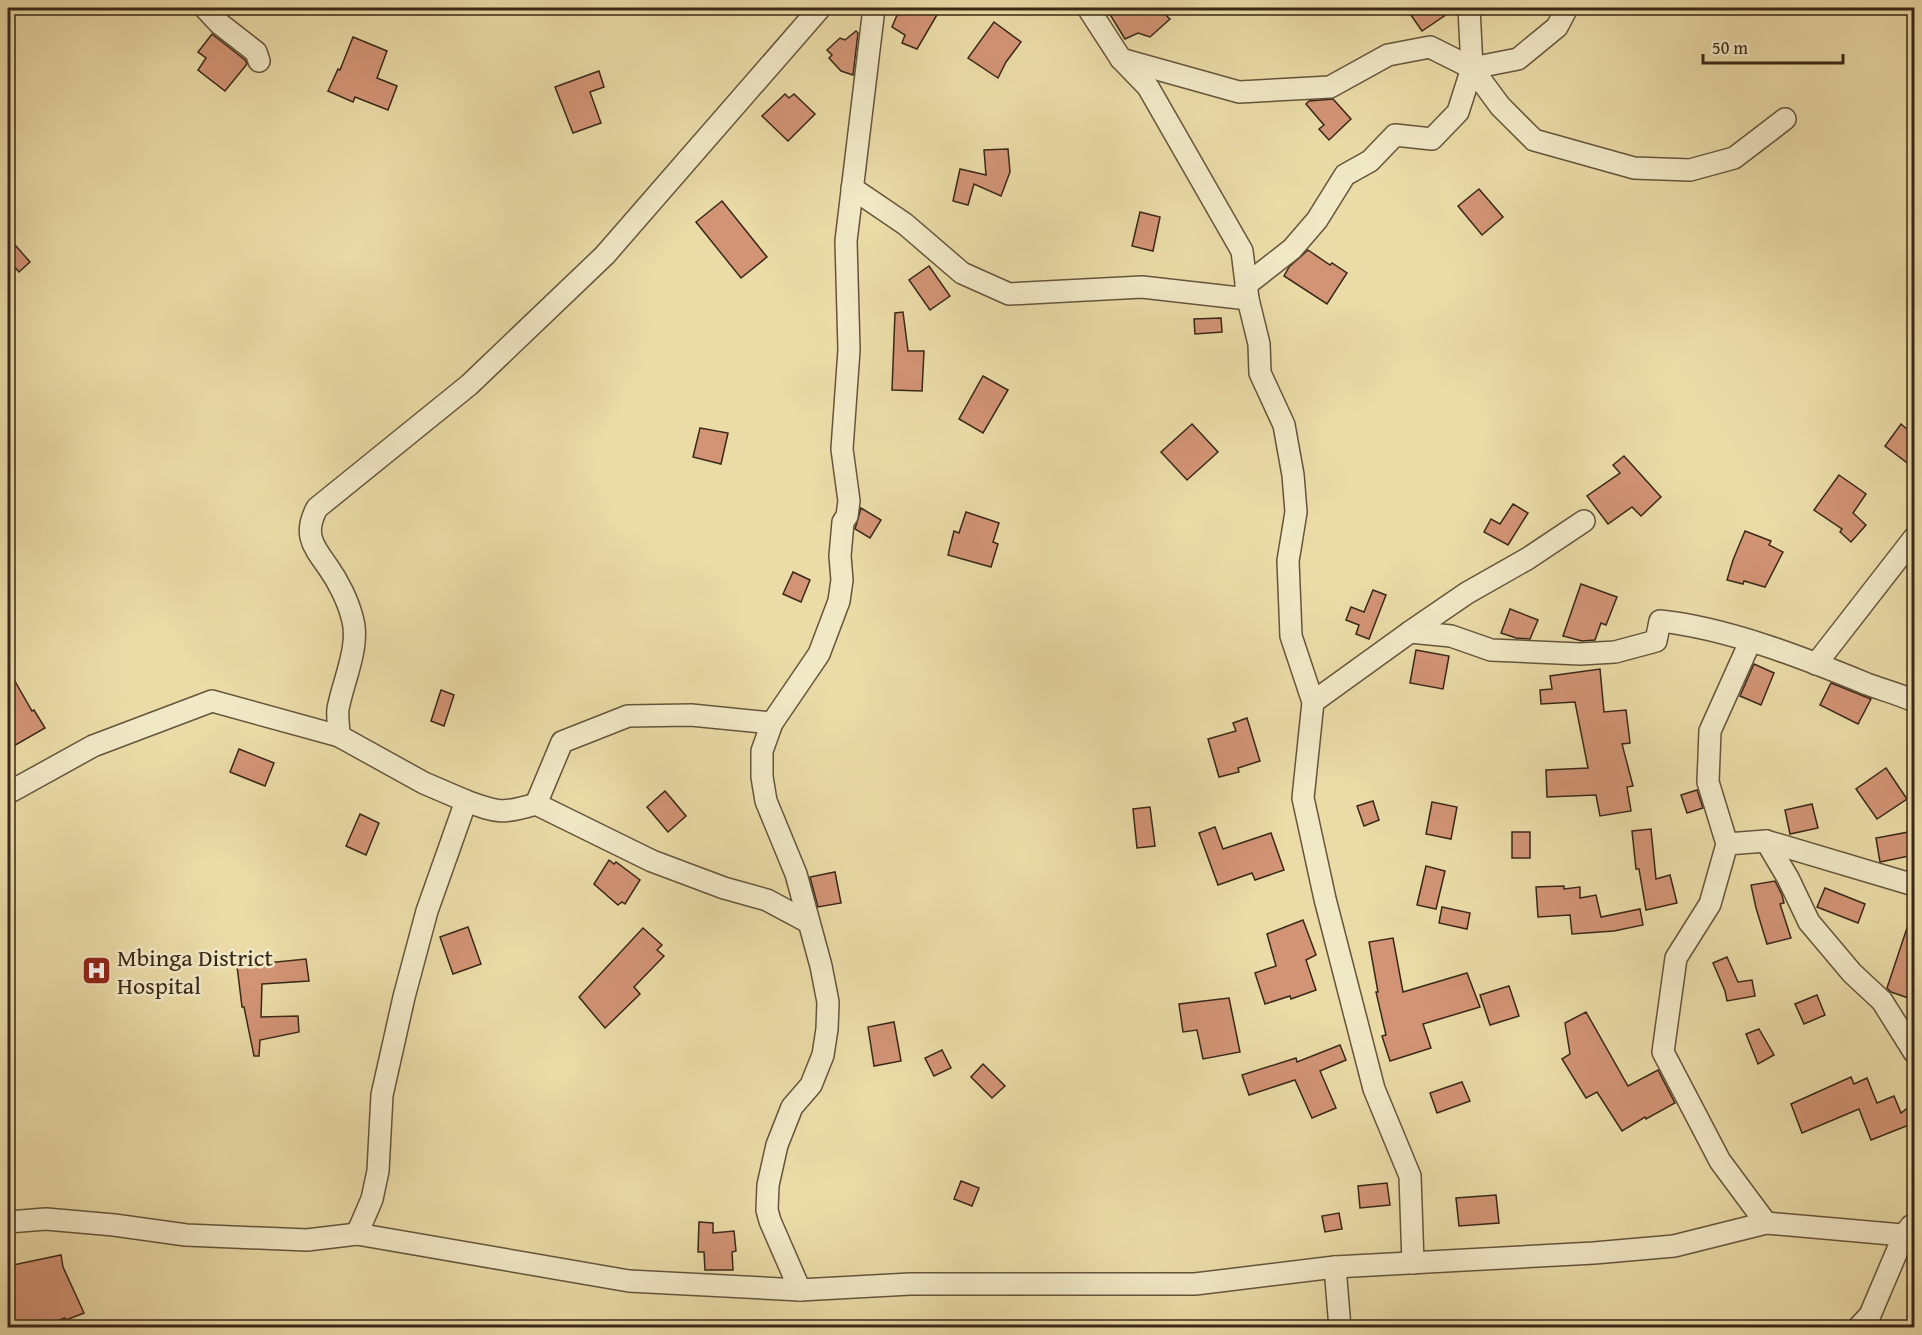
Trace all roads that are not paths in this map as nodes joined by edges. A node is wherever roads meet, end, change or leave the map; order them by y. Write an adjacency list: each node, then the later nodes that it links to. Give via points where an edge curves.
1 (205, 8): 8 (street, via 256,52)
2 (820, 8): 21 (street, via 605,255 470,385 317,508 311,527 312,543 329,568 354,622 353,648 338,710)
3 (874, 8): 11 (street)
4 (1088, 8): 7 (street)
5 (1469, 8): 9 (street)
6 (1567, 8): 9 (street, via 1557,27 1518,59)
7 (1120, 59): 9 (street, via 1239,92 1330,87 1388,55 1430,47); 12 (street, via 1148,87 1242,251)
8 (259, 61)
9 (1472, 68): 10 (street, via 1500,106 1534,140 1634,168 1690,170 1734,158); 12 (street, via 1458,112 1432,139 1395,135 1370,161 1345,176 1317,220)
10 (1785, 119)
11 (852, 188): 12 (street, via 905,224 962,273 1009,294 1142,287); 20 (street, via 846,241 849,350 842,449 849,501 843,522 839,601 819,654)
12 (1247, 292): 19 (street, via 1259,344 1260,373 1284,426 1293,475 1296,512 1288,561 1292,636)
13 (1584, 521): 15 (street)
14 (1914, 538): 17 (street)
15 (1410, 632): 16 (street, via 1451,636 1491,650 1580,654 1616,652 1656,642 1660,621); 19 (street)
16 (1750, 642): 17 (street); 26 (street, via 1710,731 1708,782)
17 (1816, 664): 18 (street)
18 (1914, 701)
19 (1313, 702): 34 (street, via 1303,798 1374,1089 1410,1176)
20 (772, 723): 24 (street, via 691,715 628,716 562,742); 28 (street, via 762,751 766,801 796,874)
21 (339, 736): 22 (street, via 212,701 93,746); 23 (street, via 414,778)
22 (8, 793)
23 (466, 801): 24 (street, via 495,812 511,812); 33 (street, via 427,911 404,997 382,1095 378,1171 372,1199)
24 (536, 804): 28 (street, via 652,861 767,900)
25 (1766, 841): 26 (street); 27 (street); 29 (street, via 1809,922 1852,974 1882,1001)
26 (1727, 843): 31 (street, via 1710,904 1676,958 1663,1052 1720,1161)
27 (1914, 885)
28 (808, 922): 36 (street, via 828,1002 826,1038 817,1073 792,1107 777,1145 767,1210)
29 (1914, 1052)
30 (8, 1222): 33 (street, via 46,1219 186,1235 307,1240)
31 (1766, 1223): 32 (street); 34 (street, via 1674,1245)
32 (1911, 1231): 38 (street, via 1870,1315)
33 (357, 1234): 36 (street, via 629,1281)
34 (1413, 1263): 35 (street)
35 (1335, 1267): 36 (street, via 1195,1284 910,1284); 37 (street)
36 (800, 1290)
37 (1340, 1328)
38 (1858, 1328)

